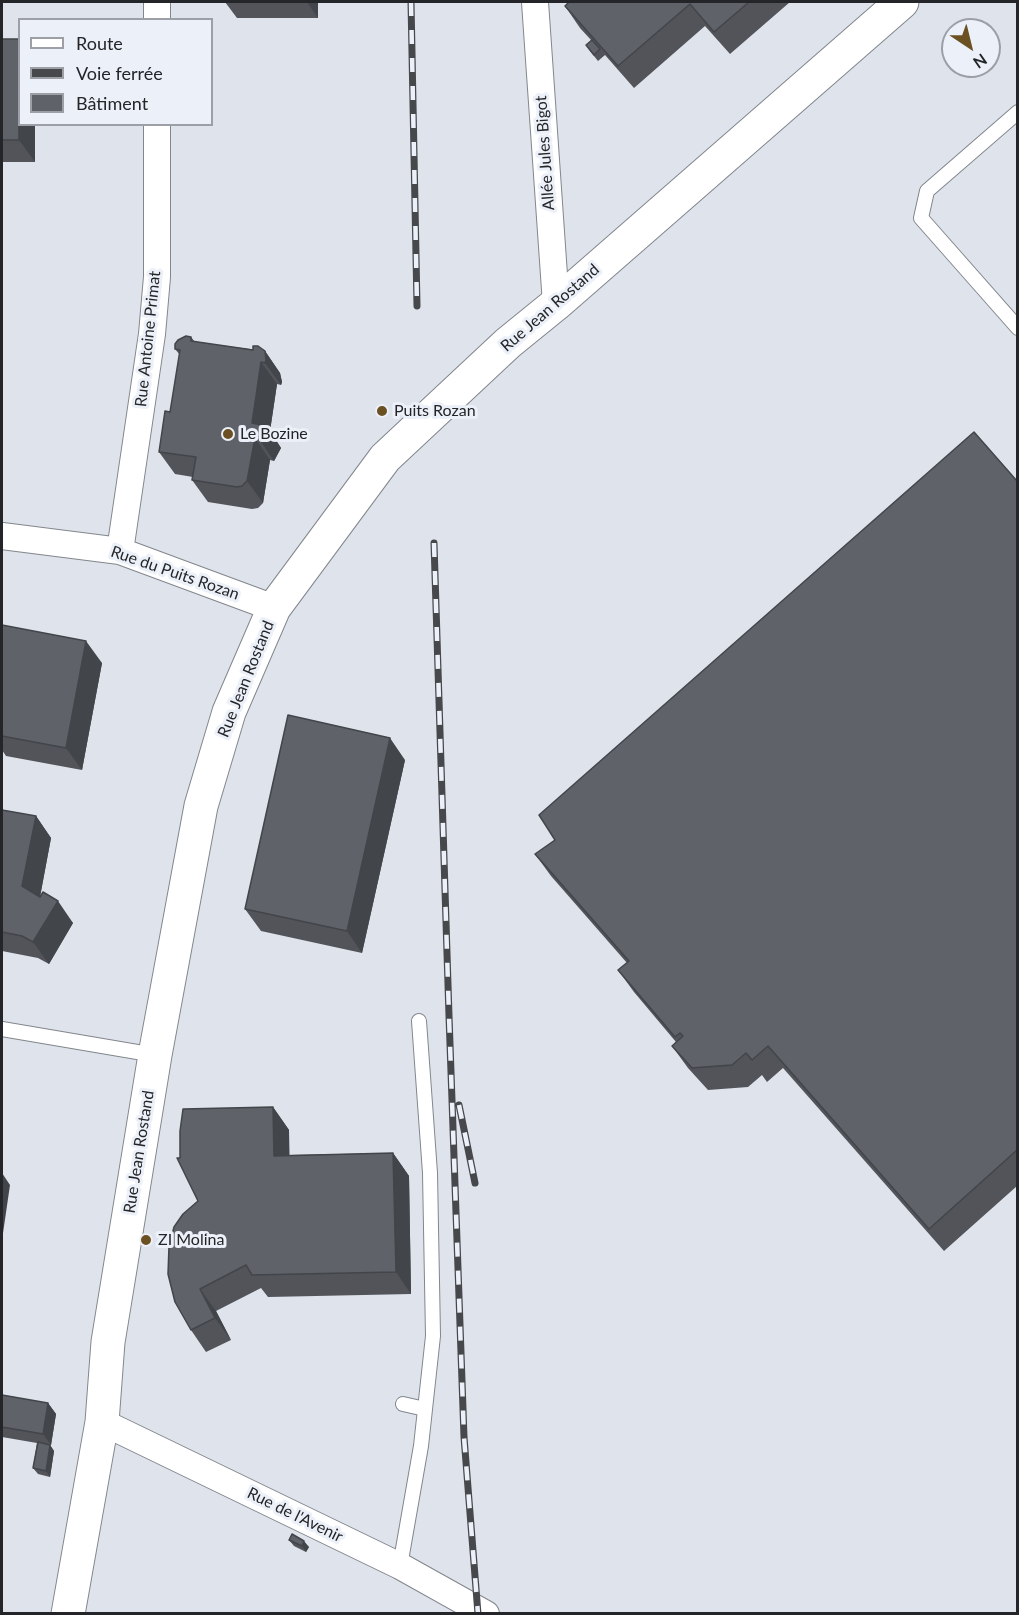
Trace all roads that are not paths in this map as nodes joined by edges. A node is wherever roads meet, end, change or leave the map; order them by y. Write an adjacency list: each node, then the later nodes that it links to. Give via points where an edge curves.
1 (157, 2): 4 (street)
2 (535, 2): 7 (street, Allée Jules Bigot)
3 (902, 2): 7 (main road, Rue Jean Rostand)
4 (157, 18)
5 (1017, 112): 8 (lane, via 927,191 921,218)
6 (157, 126): 10 (street, Rue Antoine Primat, via 157,277)
7 (556, 304): 11 (main road, Rue Jean Rostand, via 508,343 385,458)
8 (1017, 328)
9 (2, 536): 10 (street, Rue du Puits Rozan)
10 (120, 551): 11 (street, Rue du Puits Rozan)
11 (274, 608): 14 (main road, Rue Jean Rostand, via 229,712 201,806)
12 (419, 1021): 16 (lane, via 430,1173 433,1324)
13 (2, 1029): 14 (lane)
14 (155, 1055): 17 (main road, Rue Jean Rostand, via 108,1342)
15 (403, 1404): 16 (lane)
16 (425, 1409): 18 (lane)
17 (102, 1422): 18 (street, Rue de l'Avenir); 19 (main road, Rue Jean Rostand)
18 (400, 1566): 20 (street, Rue de l'Avenir)
19 (68, 1614)
20 (486, 1614)

